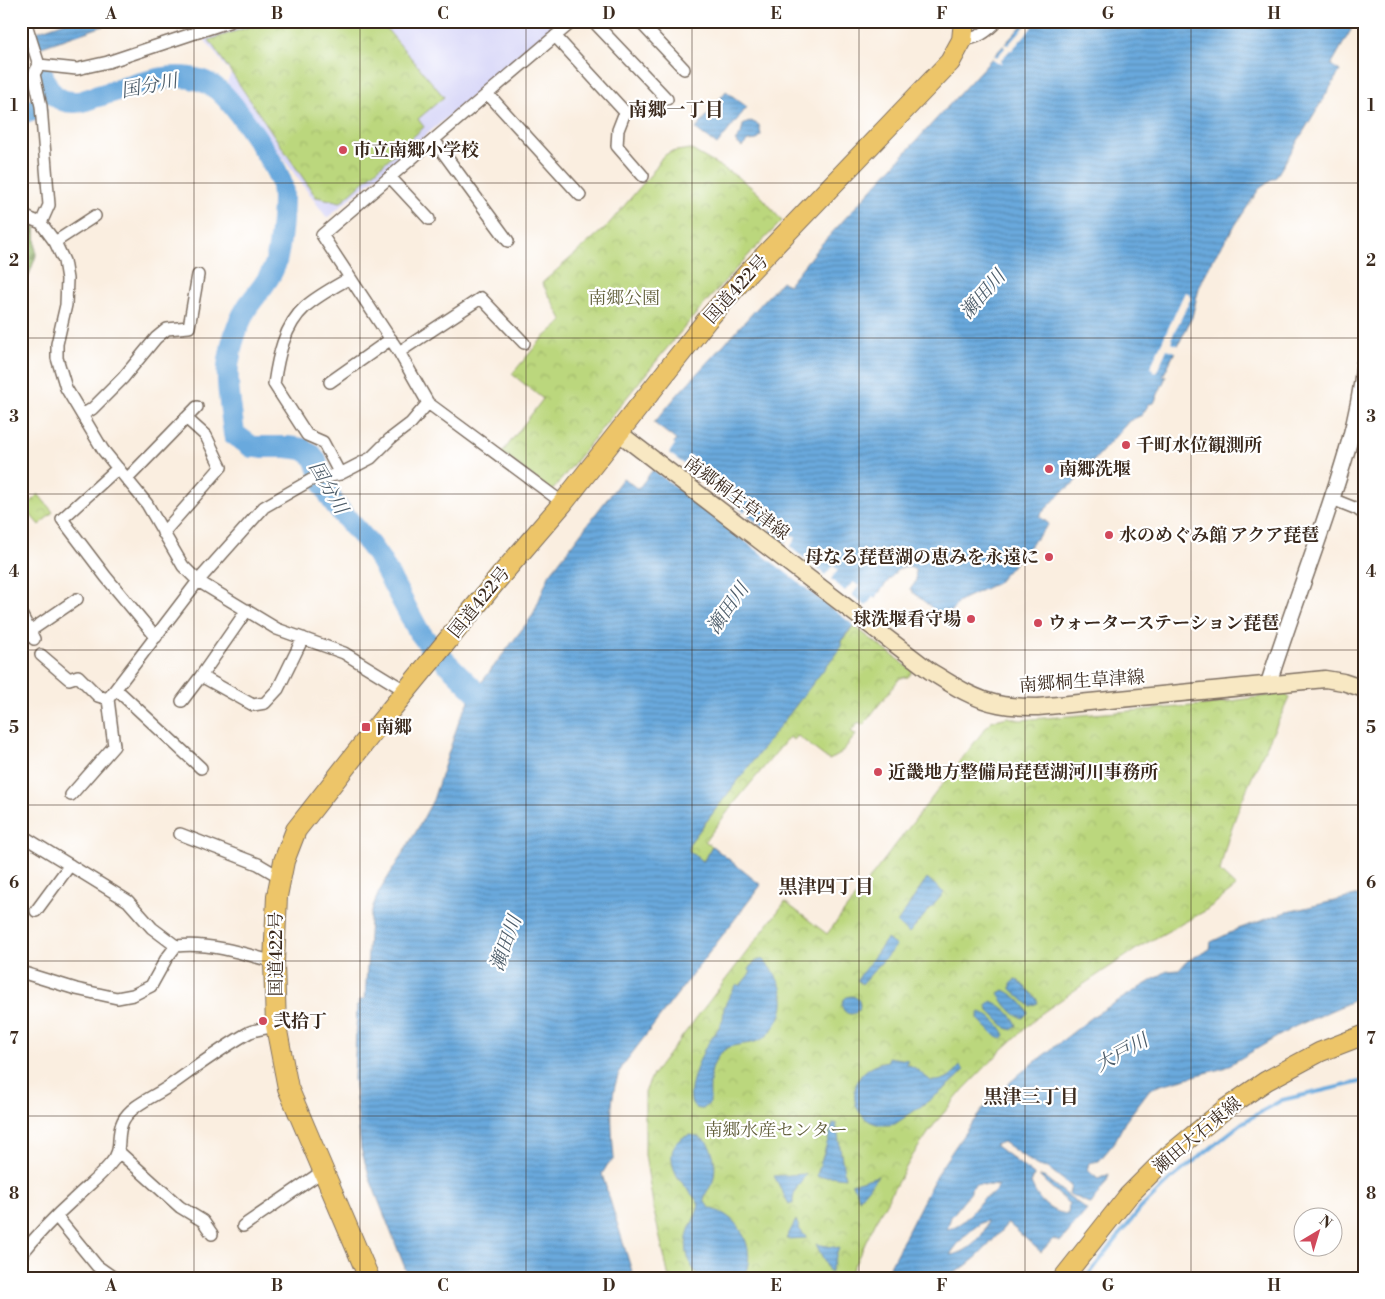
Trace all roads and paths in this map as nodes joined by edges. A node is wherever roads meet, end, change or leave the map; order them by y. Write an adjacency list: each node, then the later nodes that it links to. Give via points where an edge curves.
1 (231, 21): 9 (street, via 108,62 76,69)
2 (573, 21): 8 (street)
3 (593, 21): 12 (street)
4 (639, 21): 10 (street)
5 (997, 21): 7 (street, via 973,40)
6 (25, 22): 9 (street)
7 (963, 31): 35 (highway, 国道422号, via 954,56 938,76 725,299)
8 (555, 36): 11 (street); 14 (street, via 625,112 618,130 617,146)
9 (39, 65): 20 (street, via 34,74 41,106 49,204)
10 (684, 69)
11 (488, 94): 13 (street); 16 (street)
12 (667, 99)
13 (434, 140): 15 (street); 21 (street)
14 (643, 176)
15 (390, 178): 19 (street); 24 (street, via 322,235)
16 (580, 195)
17 (21, 215): 20 (street)
18 (95, 216): 22 (street)
19 (429, 219)
20 (41, 223): 22 (street)
21 (508, 241)
22 (55, 242): 33 (street, via 64,261 67,279 57,358 66,388)
23 (198, 275): 33 (street, via 189,327 167,329 156,338 123,378)
24 (350, 278): 25 (street); 37 (street, via 305,306 291,324 279,354 274,384 307,435 323,442)
25 (391, 340): 27 (street); 30 (street)
26 (524, 343): 27 (street, via 481,298)
27 (399, 352): 31 (street)
28 (1364, 365): 29 (street)
29 (1364, 372): 39 (street, via 1352,432)
30 (330, 382)
31 (428, 403): 37 (street, via 412,423 371,458); 40 (street)
32 (197, 407): 34 (street)
33 (82, 415): 36 (street)
34 (186, 418): 38 (street); 42 (street, via 206,436 221,467)
35 (619, 433): 40 (highway, 国道422号); 51 (main road, 南郷桐生草津線, via 930,671 980,699 1038,707)
36 (118, 468): 38 (street); 47 (street, via 62,519)
37 (336, 474): 43 (street, via 312,480 264,507)
38 (127, 479): 42 (street, via 147,504)
39 (1332, 499): 41 (street); 51 (street)
40 (563, 503): 54 (highway, 国道422号)
41 (1364, 514)
42 (163, 533): 43 (street, via 183,566)
43 (198, 581): 45 (street); 47 (street)
44 (76, 599): 46 (street, via 32,635)
45 (247, 610): 48 (street, via 277,628); 50 (street)
46 (21, 614)
47 (156, 637): 52 (street)
48 (303, 638): 50 (street, via 278,689 265,702 253,705); 54 (street, via 344,653)
49 (41, 655): 55 (street, via 69,679 78,676 98,696)
50 (201, 676): 56 (street)
51 (1268, 685): 53 (main road, 南郷桐生草津線, via 1325,679)
52 (116, 689): 55 (street); 57 (street)
53 (1364, 689)
54 (406, 691): 62 (highway, 国道422号, via 296,830)
55 (108, 699): 58 (street, via 114,746)
56 (182, 701)
57 (201, 768)
58 (71, 795)
59 (21, 834): 61 (street)
60 (180, 834): 62 (street, via 258,864)
61 (70, 865): 63 (street); 64 (street, via 128,901 152,928)
62 (280, 878): 65 (highway, 国道422号)
63 (36, 911)
64 (176, 946): 65 (street, via 215,947); 66 (street, via 151,986 117,998)
65 (274, 962): 67 (highway, 国道422号)
66 (21, 972)
67 (276, 1026): 69 (street, via 252,1031 136,1107 123,1120 118,1137); 70 (highway, 国道422号, via 288,1088)
68 (1364, 1035): 77 (main road, 瀬田大石東線, via 1320,1052 1225,1109 1168,1156 1128,1196)
69 (119, 1152): 71 (street, via 100,1176); 73 (street, via 180,1207 203,1221)
70 (323, 1171): 72 (street); 76 (highway, 国道422号)
71 (56, 1216): 74 (street); 75 (street, via 98,1266)
72 (242, 1226)
73 (212, 1234)
74 (21, 1255)
75 (114, 1278)
76 (369, 1278)
77 (1063, 1278)

